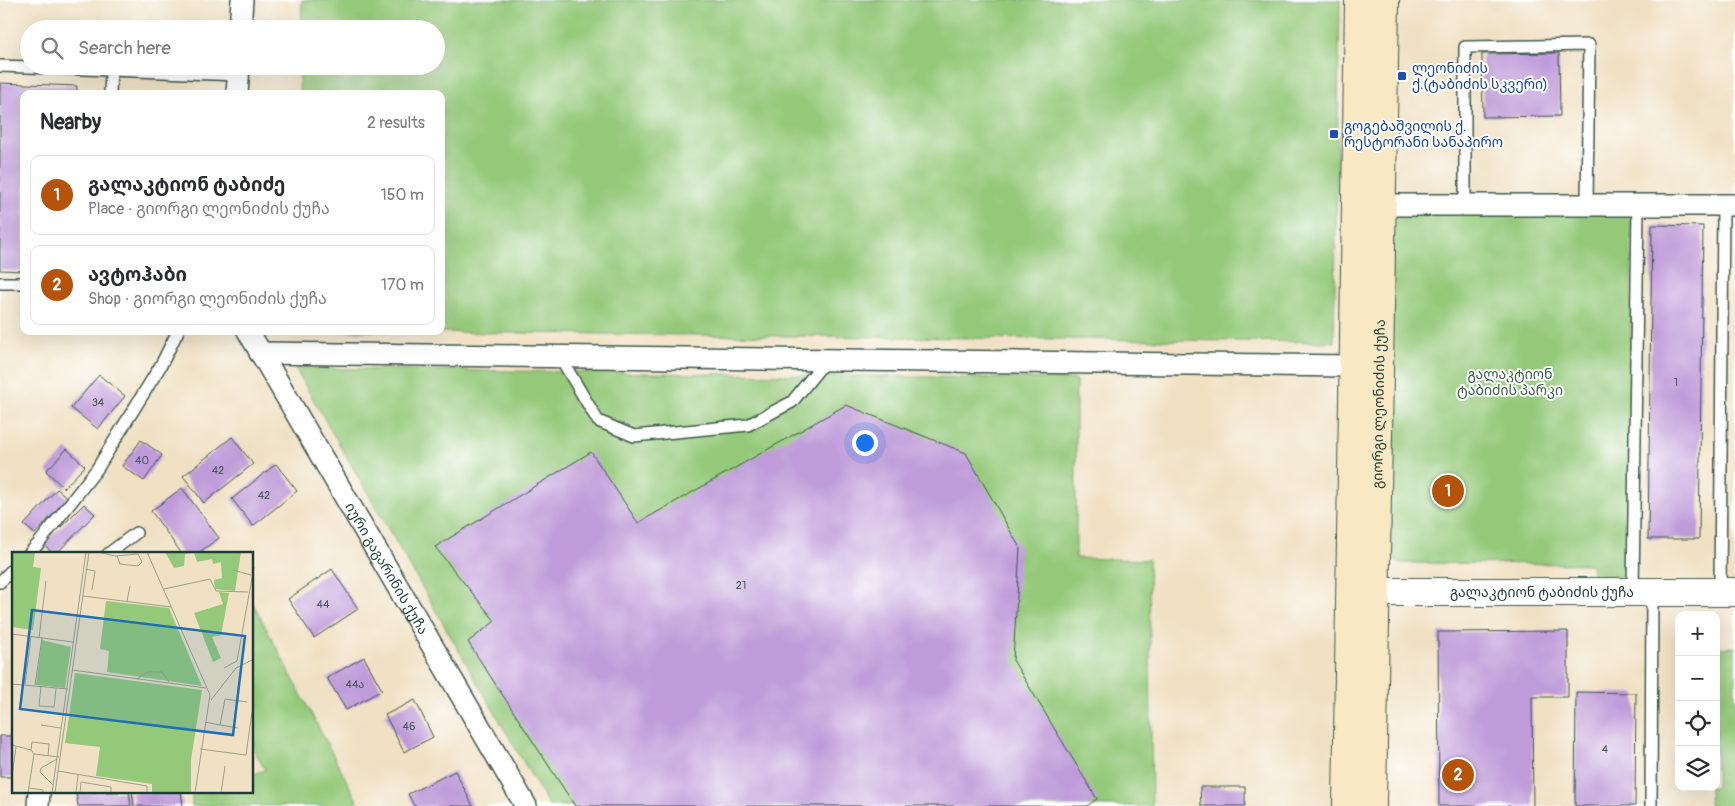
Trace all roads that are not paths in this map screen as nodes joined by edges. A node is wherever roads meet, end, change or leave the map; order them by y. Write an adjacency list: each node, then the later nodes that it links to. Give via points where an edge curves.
1 (242, 0): 4 (street)
2 (1359, 0): 11 (main road, გიორგი ლეონიძის ქუჩა)
3 (1385, 0): 11 (main road, გიორგი ლეონიძის ქუჩა)
4 (241, 20)
5 (0, 66): 6 (lane)
6 (20, 67)
7 (111, 75): 10 (lane)
8 (190, 75): 9 (lane)
9 (238, 78)
10 (110, 90)
11 (1369, 205): 12 (street); 23 (main road, გიორგი ლეონიძის ქუჩა); 29 (main road, გიორგი ლეონიძის ქუჩა)
12 (1464, 205): 13 (street); 13 (lane, via 1465,47 1590,45)
13 (1587, 205): 14 (street)
14 (1638, 205): 15 (street); 30 (lane)
15 (1729, 205): 31 (lane)
16 (0, 283): 17 (lane)
17 (20, 284)
18 (176, 335): 25 (lane, via 96,469)
19 (250, 335): 20 (street, იური გაგარინის ქუჩა)
20 (260, 354): 21 (street); 32 (street, იური გაგარინის ქუჩა)
21 (560, 357): 22 (street); 22 (lane, via 598,421 634,436 748,426 792,402)
22 (826, 360): 23 (street)
23 (1354, 366): 29 (main road, გიორგი ლეონიძის ქუჩა)
24 (136, 533): 26 (lane)
25 (31, 552)
26 (111, 552)
27 (12, 570): 28 (lane)
28 (0, 582)
29 (1363, 592): 30 (street, გალაკტიონ ტაბიძის ქუჩა); 33 (main road, გიორგი ლეონიძის ქუჩა); 34 (main road, გიორგი ლეონიძის ქუჩა)
30 (1642, 592): 31 (street, გალაკტიონ ტაბიძის ქუჩა); 35 (lane)
31 (1727, 592)
32 (526, 806)
33 (1347, 806)
34 (1372, 806)
35 (1651, 806)

